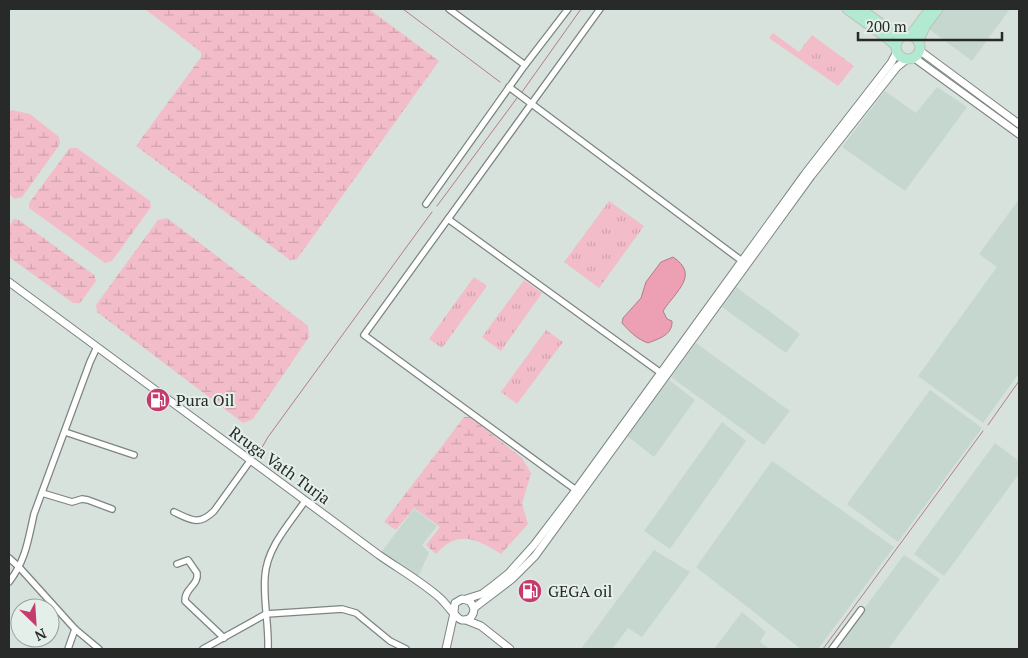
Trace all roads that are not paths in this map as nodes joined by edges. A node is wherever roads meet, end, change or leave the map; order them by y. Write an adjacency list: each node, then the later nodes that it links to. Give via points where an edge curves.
1 (448, 9): 10 (street)
2 (568, 9): 10 (street)
3 (600, 9): 12 (street)
4 (847, 9): 9 (main road)
5 (861, 9): 8 (main road)
6 (930, 9): 8 (main road)
7 (938, 9): 8 (main road)
8 (912, 47): 9 (main road, via 898,40); 9 (main road, via 902,58); 13 (street); 14 (street); 36 (street, via 811,176 535,556)
9 (896, 49): 17 (street, via 891,63)
10 (525, 65): 11 (street)
11 (510, 87): 12 (street); 15 (street)
12 (531, 103): 16 (street); 17 (street)
13 (1019, 124)
14 (1019, 134)
15 (426, 204)
16 (448, 219): 20 (street); 24 (street, via 364,335)
17 (742, 261): 20 (street)
18 (9, 282): 19 (street, Rruga Vath Turja)
19 (98, 347): 21 (street); 23 (street, Rruga Vath Turja)
20 (661, 373): 24 (street)
21 (65, 432): 22 (street); 25 (street)
22 (134, 455)
23 (250, 460): 26 (street, Rruga Vath Turja); 28 (street, via 208,517 193,521)
24 (576, 490): 34 (street, via 508,573 482,594)
25 (42, 493): 27 (street, via 72,502 88,500); 31 (street)
26 (305, 501): 33 (street, Rruga Vath Turja); 39 (street, via 277,542 267,564)
27 (112, 509)
28 (174, 512)
29 (9, 558): 31 (street)
30 (177, 564): 44 (street, via 188,560 198,573 185,601)
31 (19, 567): 32 (street); 42 (street)
32 (9, 582)
33 (440, 598): 35 (street, Rruga Vath Turja); 38 (street, Rruga Vath Turja)
34 (466, 599): 35 (street, Rruga Vath Turja); 36 (street, Rruga Vath Turja)
35 (458, 601): 38 (street)
36 (474, 610): 40 (street, via 472,616); 41 (street, Rruga Vath Turja)
37 (861, 610): 52 (street)
38 (454, 612): 40 (street, Rruga Vath Turja); 43 (street)
39 (266, 614): 44 (street); 48 (street); 49 (street, via 348,609)
40 (464, 620): 41 (street, Rruga Vath Turja); 43 (street)
41 (481, 626): 51 (street, Rruga Vath Turja)
42 (75, 629): 45 (street); 46 (street)
43 (449, 632): 50 (street)
44 (224, 638): 47 (street)
45 (68, 649)
46 (99, 649)
47 (203, 649)
48 (268, 649)
49 (406, 649)
50 (446, 649)
51 (510, 649)
52 (832, 649)

